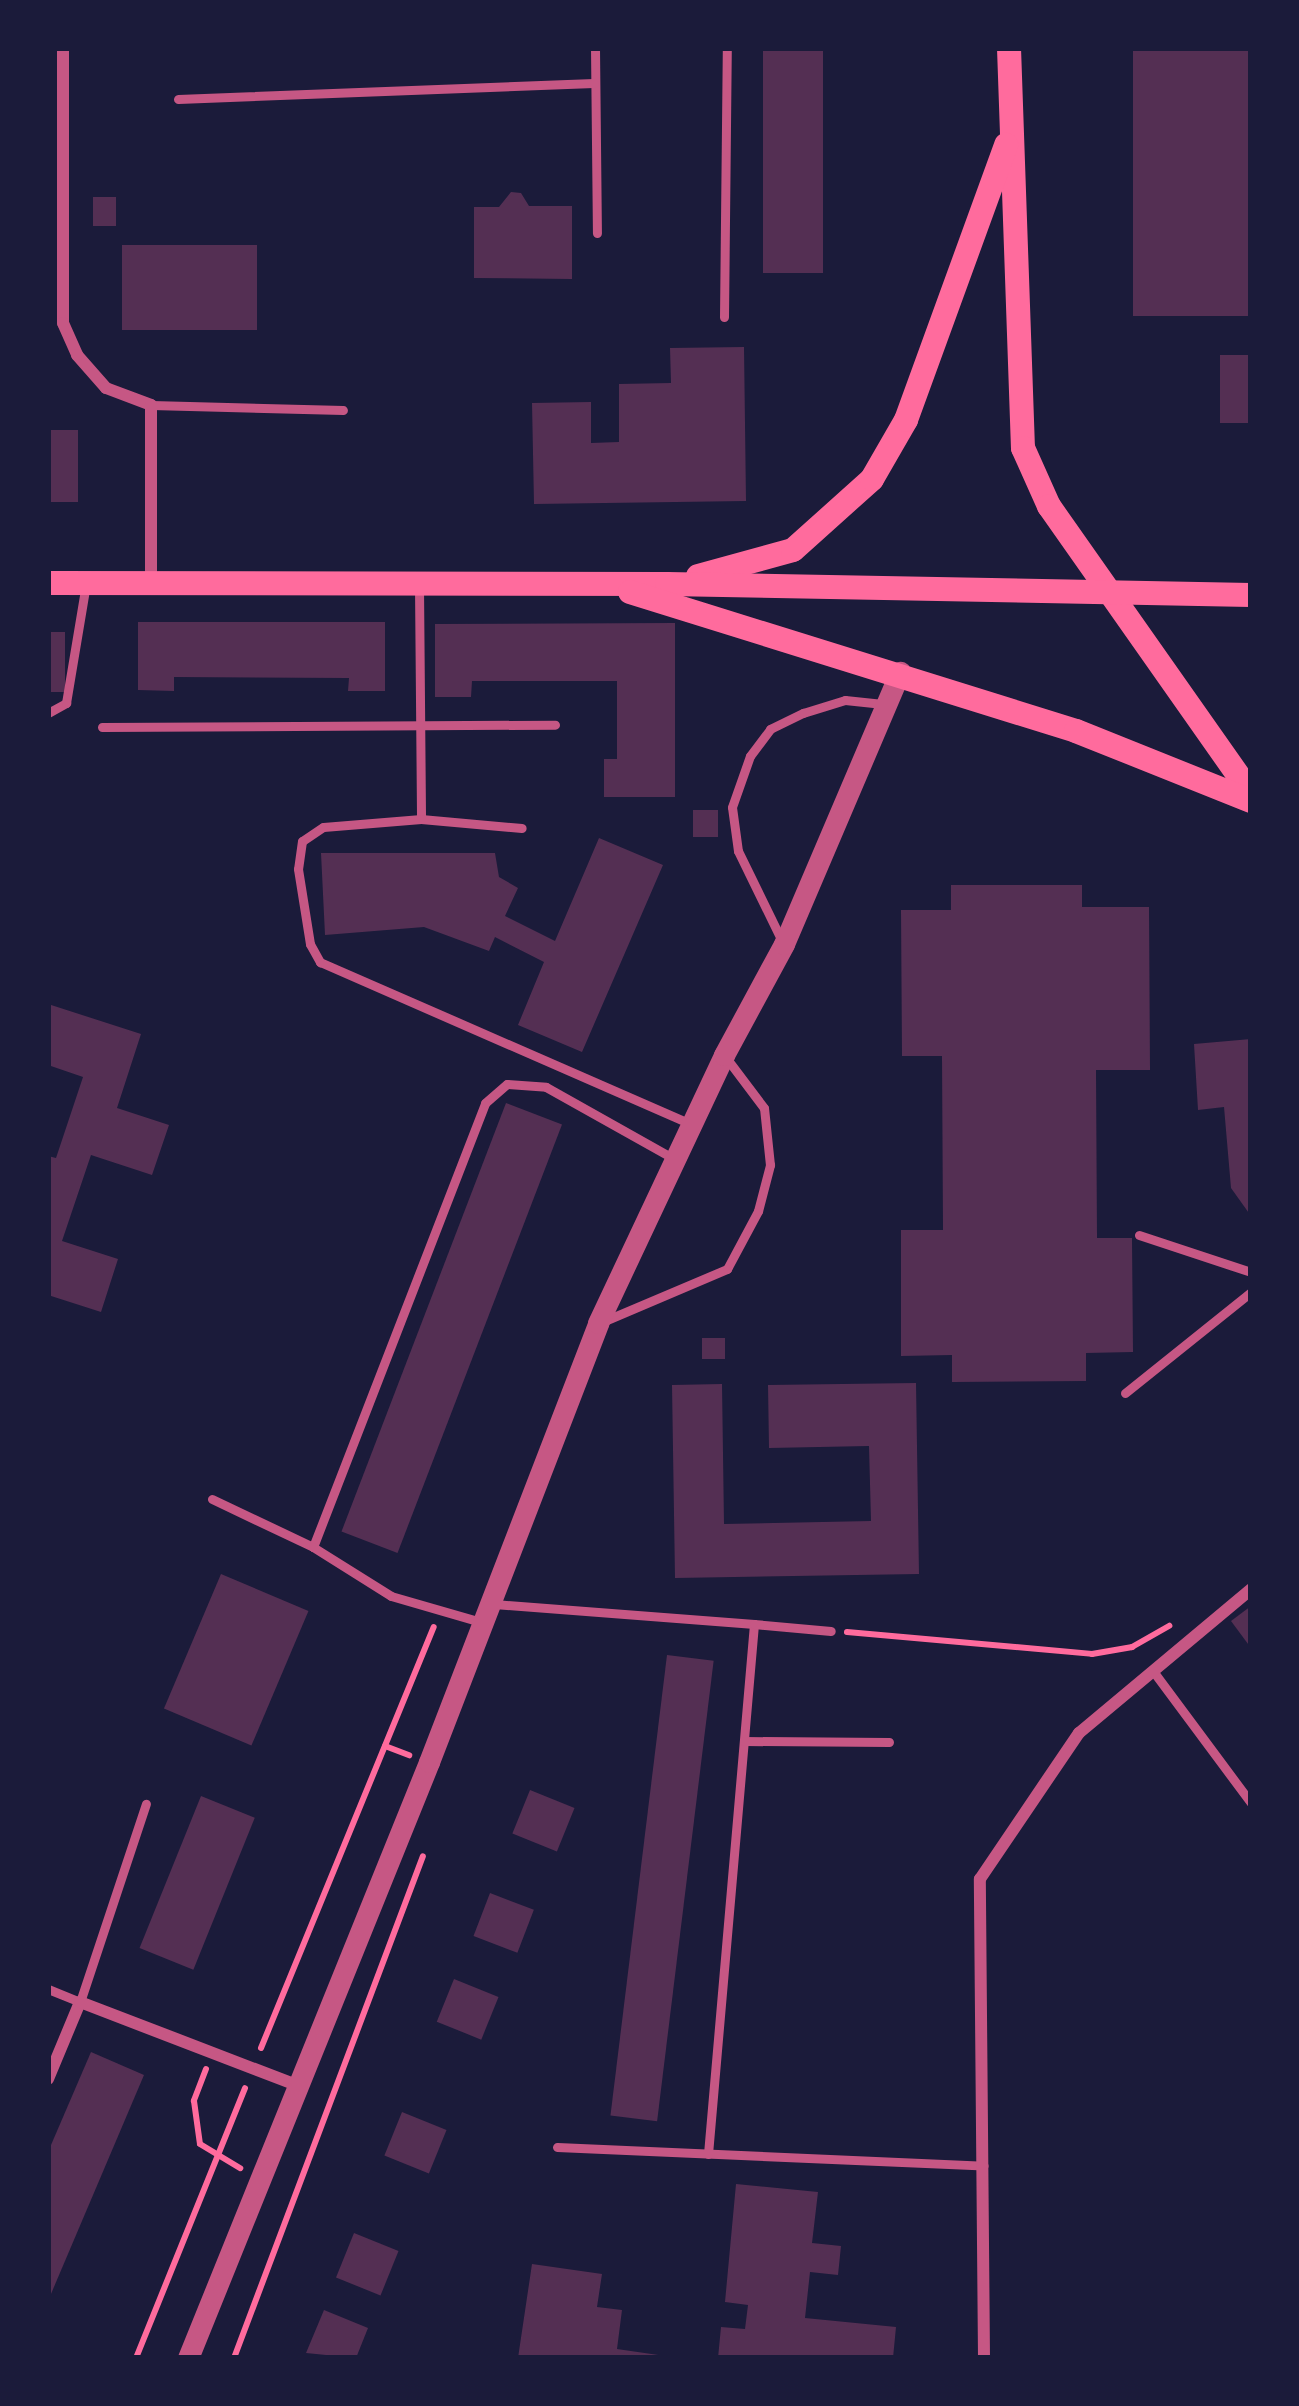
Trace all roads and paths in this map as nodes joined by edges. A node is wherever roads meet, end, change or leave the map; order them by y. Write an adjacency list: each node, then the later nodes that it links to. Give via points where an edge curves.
1 (63, 48): 10 (street, via 63,323 106,388)
2 (595, 48): 5 (lane)
3 (728, 48): 9 (lane)
4 (1009, 48): 7 (main road)
5 (594, 83): 6 (lane); 8 (lane)
6 (178, 99)
7 (1011, 131): 15 (main road, via 906,420 872,479 793,550); 18 (main road, via 1023,448 1049,506)
8 (598, 233)
9 (724, 317)
10 (152, 405): 11 (lane); 14 (street)
11 (343, 410)
12 (48, 583): 13 (main road)
13 (86, 583): 14 (main road); 22 (lane, via 66,703)
14 (151, 584): 17 (main road)
15 (667, 584): 16 (main road); 18 (main road)
16 (604, 585): 17 (main road); 20 (main road)
17 (419, 586): 24 (lane)
18 (1107, 592): 19 (main road); 26 (main road)
19 (1251, 595)
20 (900, 672): 21 (street); 26 (main road)
21 (886, 704): 29 (street); 29 (lane, via 844,700 803,712 770,729 750,755 732,806 738,851)
22 (48, 713)
23 (556, 725): 24 (lane)
24 (419, 726): 25 (lane); 27 (lane)
25 (102, 727)
26 (1251, 796)
27 (421, 819): 28 (lane); 31 (lane, via 323,827 302,841 298,869 320,962)
28 (523, 828)
29 (784, 944): 30 (street)
30 (724, 1055): 31 (street); 36 (lane, via 764,1108 770,1166 742,1245 727,1269 704,1282)
31 (692, 1125): 32 (street)
32 (676, 1160): 36 (street); 39 (lane, via 546,1087 507,1084 485,1103)
33 (1139, 1235): 34 (lane)
34 (1251, 1272)
35 (1251, 1292): 37 (lane)
36 (598, 1323): 42 (street)
37 (1125, 1394)
38 (212, 1499): 39 (lane)
39 (313, 1546): 41 (lane, via 392,1596)
40 (1251, 1589): 46 (street)
41 (440, 1613): 42 (lane); 55 (path)
42 (487, 1613): 44 (lane); 57 (street)
43 (1183, 1618): 45 (path, via 1132,1647 1092,1654)
44 (754, 1624): 45 (lane); 47 (lane)
45 (831, 1631)
46 (1153, 1671): 49 (lane); 61 (street, via 1079,1732 980,1879)
47 (745, 1741): 48 (lane); 59 (lane)
48 (889, 1742)
49 (1251, 1803)
50 (146, 1804): 53 (lane)
51 (427, 1846): 63 (path)
52 (48, 1989): 53 (lane)
53 (80, 2002): 54 (street); 56 (street)
54 (211, 2054): 55 (street); 60 (path, via 194,2101 200,2144)
55 (252, 2069): 57 (street); 60 (path)
56 (48, 2078)
57 (298, 2086): 62 (street)
58 (557, 2147): 59 (lane)
59 (708, 2153): 61 (lane)
60 (219, 2159): 62 (path); 64 (path)
61 (984, 2166): 67 (street)
62 (262, 2178): 63 (path); 65 (street)
63 (298, 2194): 66 (path)
64 (136, 2358)
65 (188, 2358)
66 (234, 2358)
67 (984, 2358)

